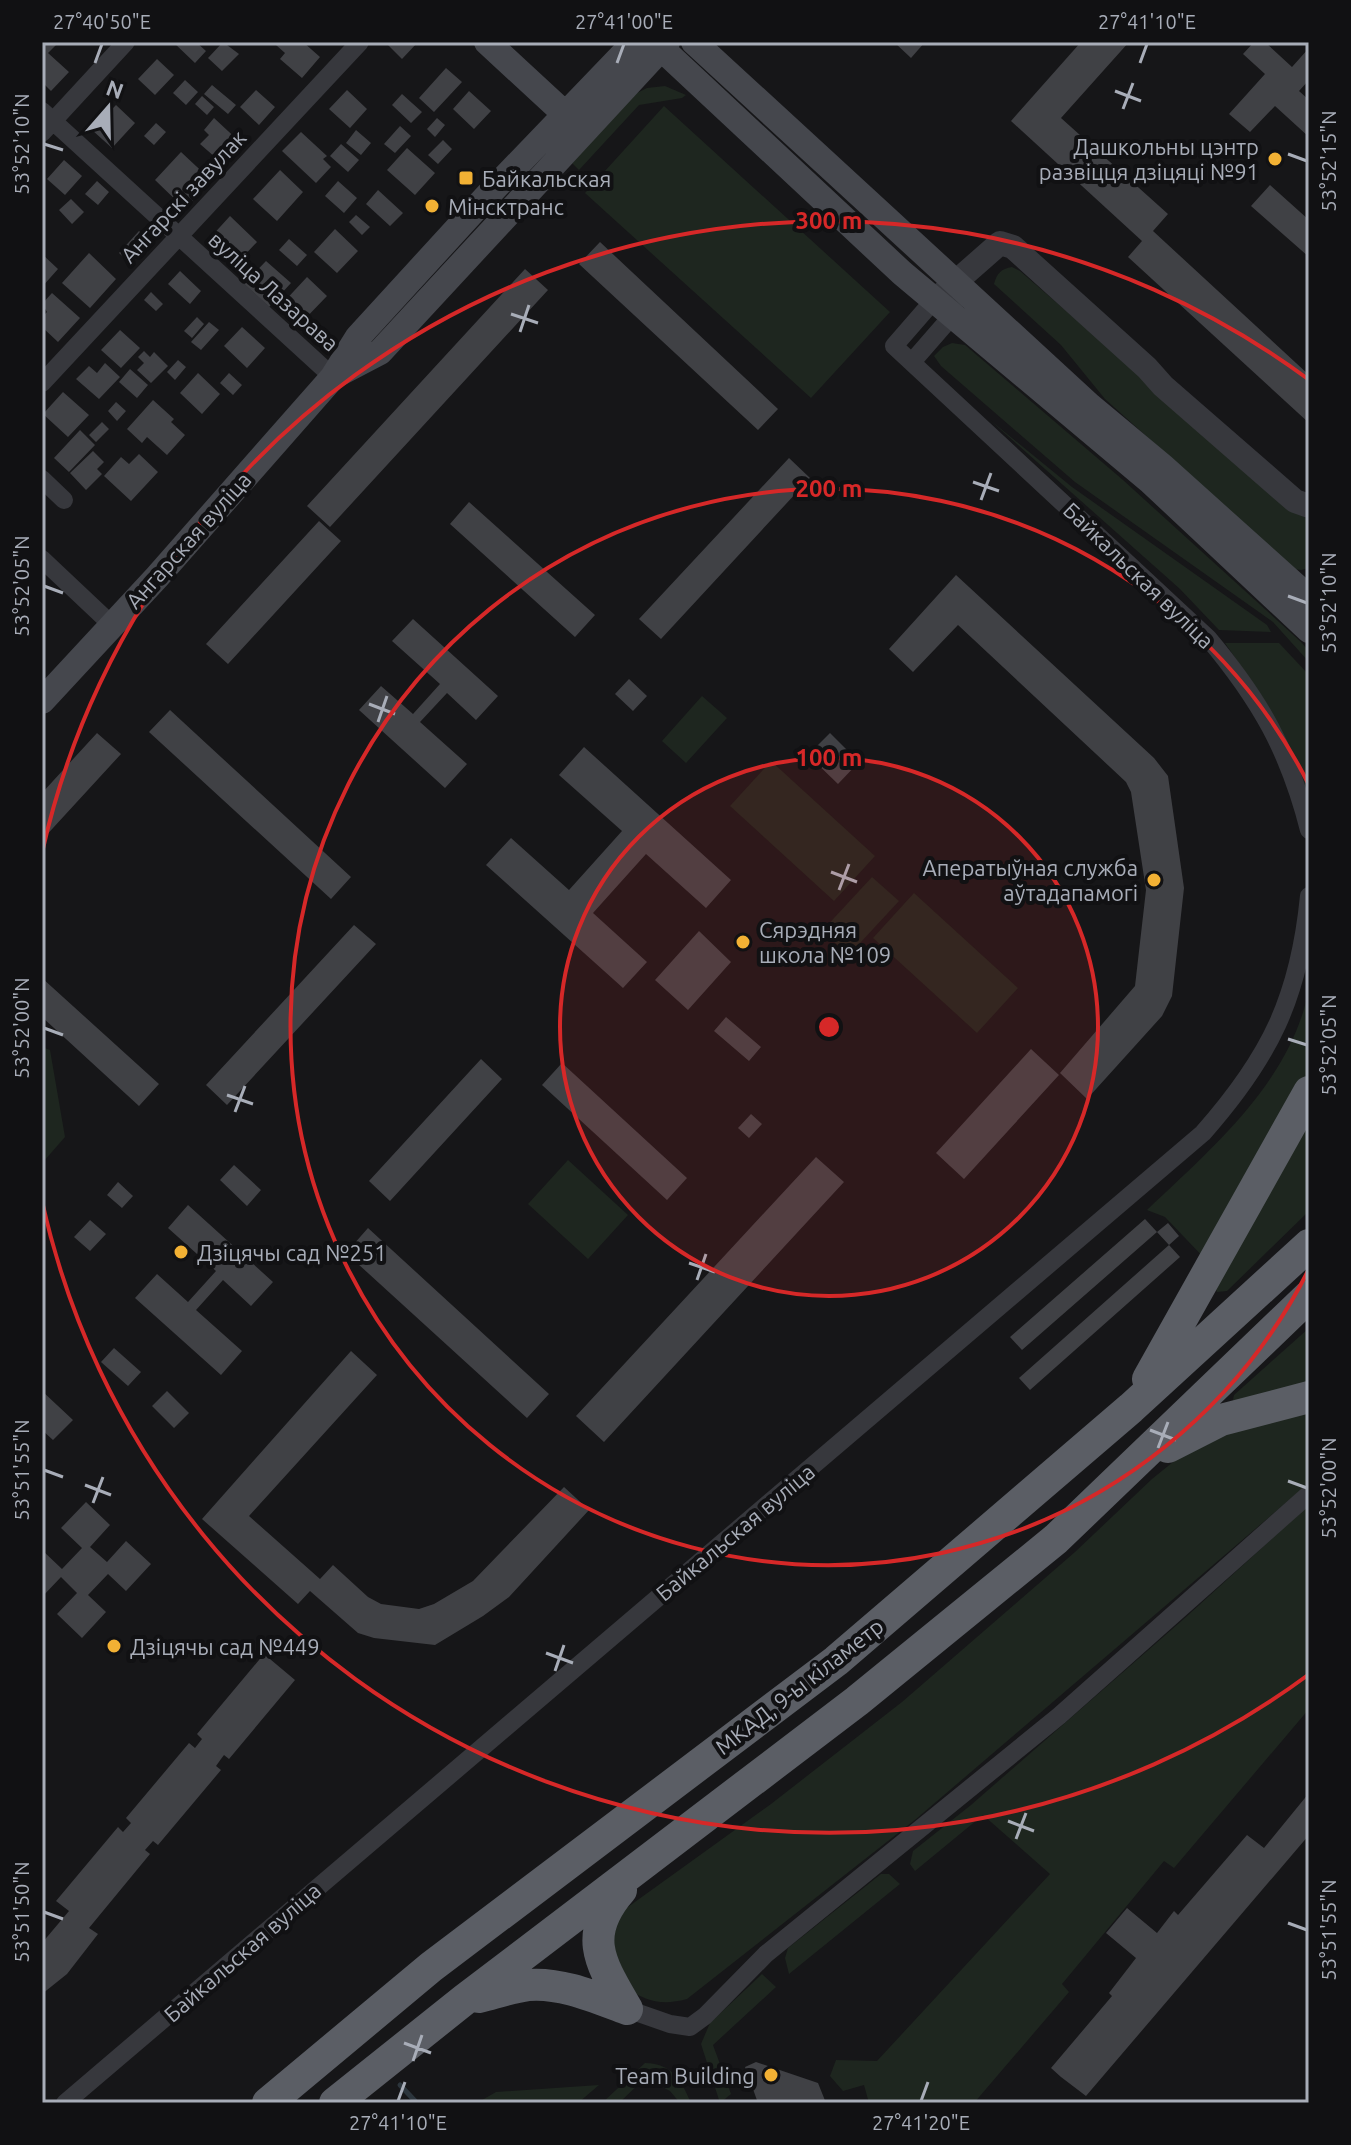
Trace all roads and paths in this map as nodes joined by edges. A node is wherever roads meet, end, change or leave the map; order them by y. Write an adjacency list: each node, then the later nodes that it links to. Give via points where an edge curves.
1 (126, 42): 7 (street)
2 (360, 42): 9 (street, Ангарскі завулак)
3 (487, 42): 8 (main road)
4 (635, 42): 8 (main road, Ангарская вуліца)
5 (694, 42): 10 (main road)
6 (663, 44): 8 (main road, Ангарская вуліца); 11 (main road)
7 (46, 122): 9 (street, вуліца Лазарава)
8 (576, 124): 13 (main road, Ангарская вуліца, via 380,352)
9 (179, 236): 13 (street, вуліца Лазарава); 14 (street, Ангарскі завулак)
10 (957, 283): 11 (street, Байкальская вуліца); 17 (street, Байкальская вуліца, via 1000,243 1013,247 1163,386 1295,501); 19 (main road)
11 (943, 308): 12 (street, Байкальская вуліца); 12 (street, Байкальская вуліца, via 894,346); 19 (main road, via 1150,481)
12 (912, 362): 23 (street, Байкальская вуліца, via 1208,638 1269,722 1298,787)
13 (333, 377): 20 (main road, Ангарская вуліца)
14 (42, 383)
15 (42, 479): 16 (street)
16 (64, 500)
17 (1309, 506)
18 (42, 559): 20 (street)
19 (1302, 596): 21 (main road)
20 (112, 625): 22 (main road, Ангарская вуліца)
21 (1309, 630)
22 (42, 701)
23 (1309, 830)
24 (1309, 896): 35 (street, Байкальская вуліца, via 1298,970 1283,1012 1261,1059 1203,1133)
25 (1309, 1092): 29 (highway)
26 (1309, 1245): 29 (highway, МКАД, 9-ы кіламетр)
27 (1309, 1296): 30 (highway)
28 (1309, 1397): 30 (highway, via 1221,1420)
29 (1131, 1408): 36 (highway, МКАД, 9-ы кіламетр, via 836,1661 431,1967)
30 (1137, 1463): 32 (highway, via 1056,1539)
31 (1309, 1494): 34 (street, via 1059,1716 766,1954 705,2016 690,2027)
32 (640, 1868): 33 (highway); 34 (highway, via 614,1898 596,1945)
33 (464, 2000): 34 (highway, via 540,1985); 37 (highway)
34 (627, 2009)
35 (65, 2103)
36 (268, 2103)
37 (335, 2103)

